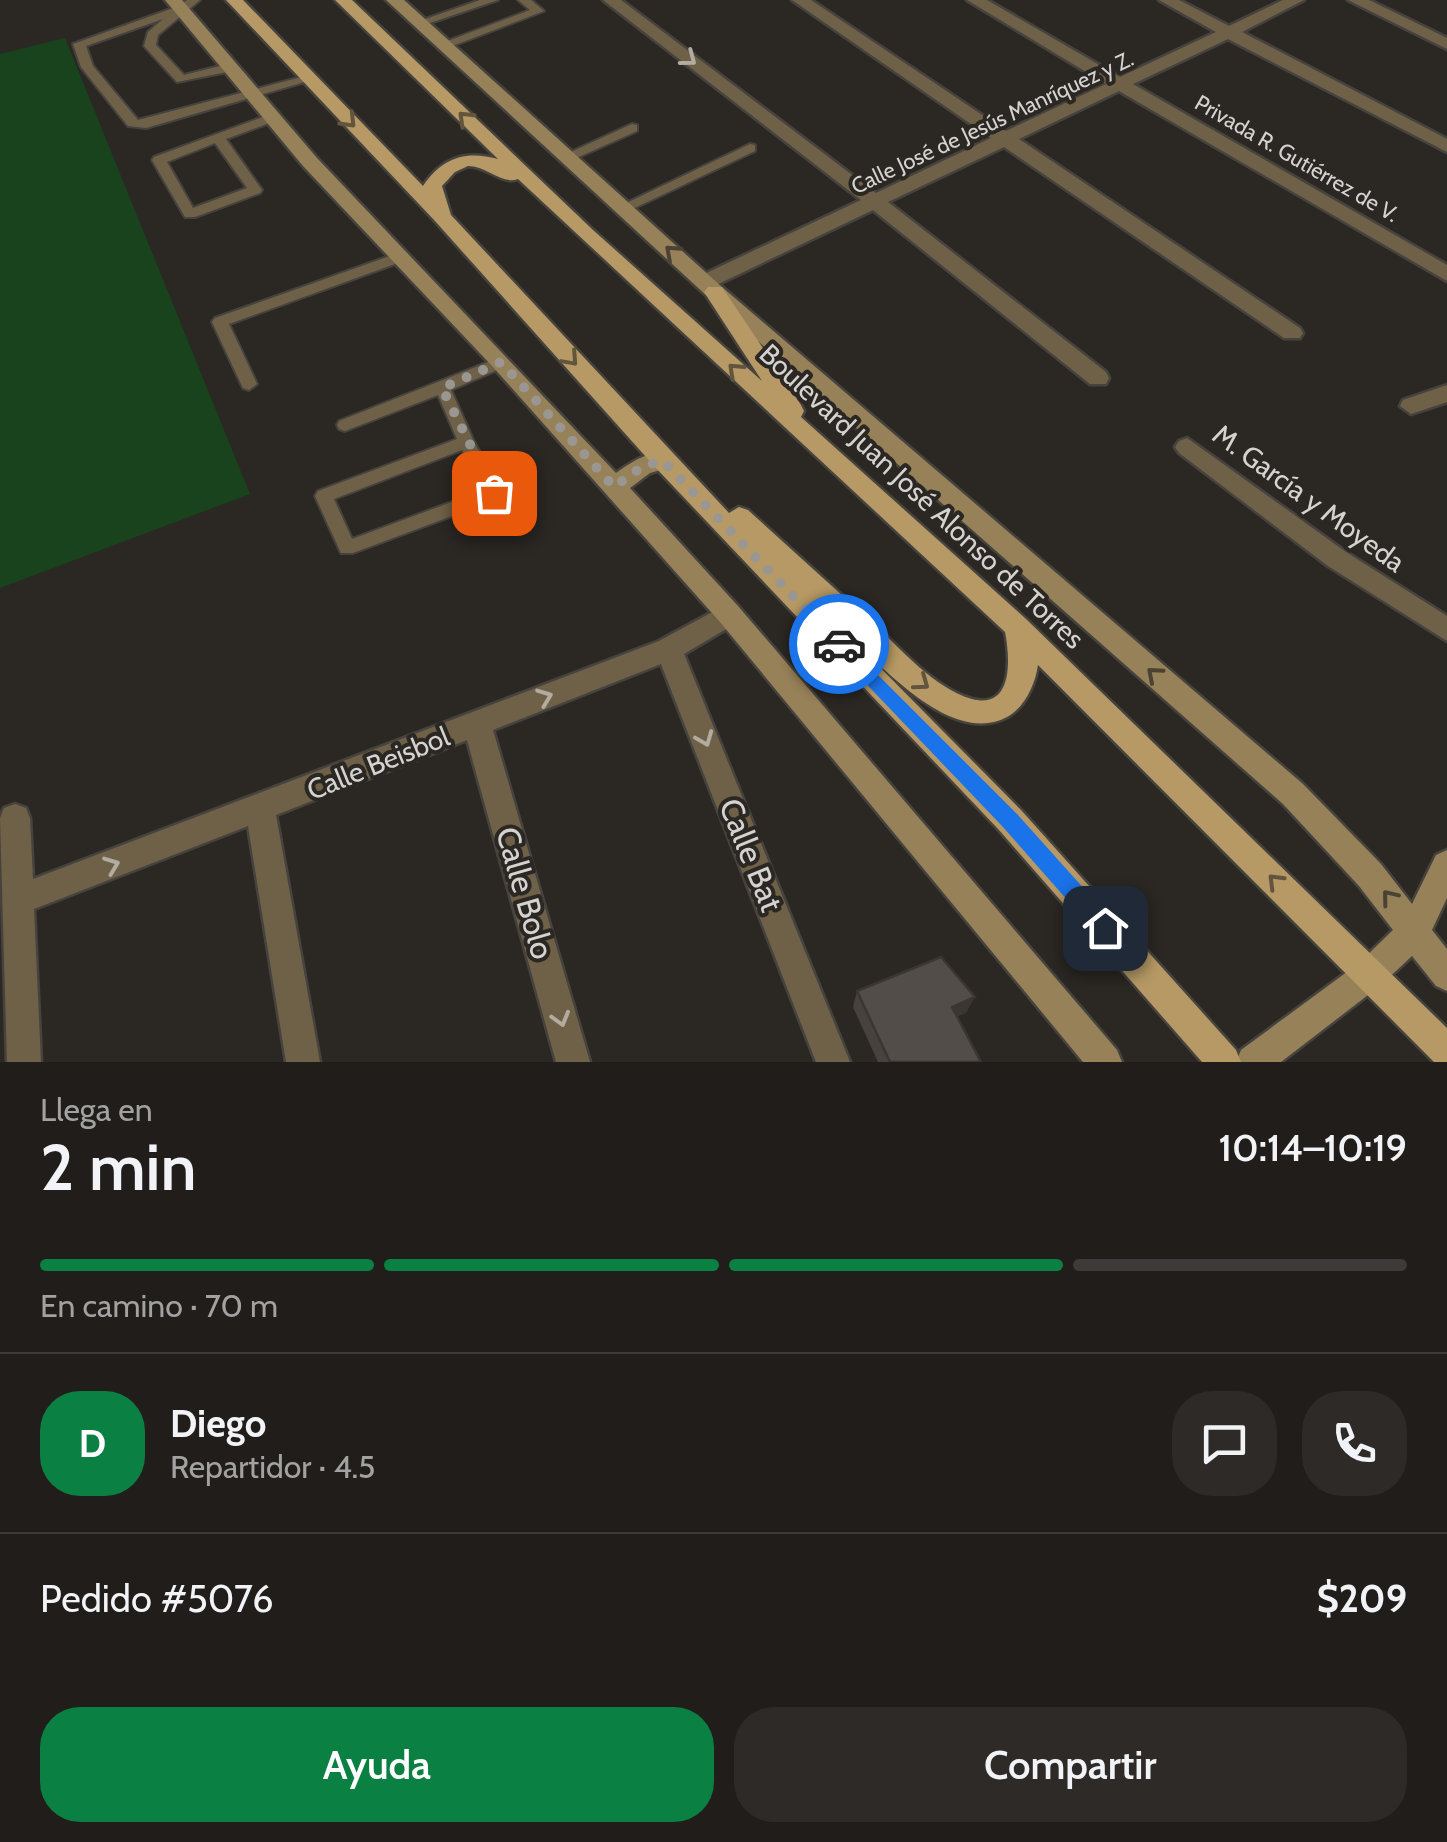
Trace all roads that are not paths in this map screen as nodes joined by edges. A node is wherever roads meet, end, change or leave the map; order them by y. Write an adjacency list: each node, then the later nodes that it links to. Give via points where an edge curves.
1 (234, 0): 18 (main road)
2 (342, 0): 31 (main road, Boulevard Juan José Alonso de Torres, one-way to 2)
3 (394, 0): 13 (street)
4 (492, 0): 13 (lane)
5 (524, 0): 16 (lane, via 538,11)
6 (612, 0): 28 (street, one-way to 28)
7 (800, 0): 24 (street)
8 (976, 0): 19 (street, Privada R. Gutiérrez de V.)
9 (1168, 0): 14 (street)
10 (1296, 0): 14 (street, Calle José de Jesús Manríquez y Z.)
11 (1356, 0): 15 (street)
12 (183, 3): 17 (street); 17 (lane, via 152,34 150,46 181,79); 20 (lane, via 79,44 87,67 142,125)
13 (420, 23): 16 (street)
14 (1230, 32): 19 (street, Calle José de Jesús Manríquez y Z.); 25 (street)
15 (1447, 44)
16 (443, 45): 27 (street)
17 (228, 68): 20 (street)
18 (308, 78): 20 (lane); 30 (main road, one-way to 30)
19 (1122, 86): 24 (street, Calle José de Jesús Manríquez y Z.); 33 (street, Privada R. Gutiérrez de V.)
20 (251, 96): 21 (street)
21 (271, 118): 23 (lane); 32 (street)
22 (632, 128): 27 (lane)
23 (218, 138): 23 (lane, via 159,160 190,214 255,190)
24 (1008, 140): 28 (street, Calle José de Jesús Manríquez y Z.); 35 (street)
25 (1447, 146)
26 (750, 148): 29 (lane)
27 (567, 157): 29 (street)
28 (876, 202): 34 (street, Calle José de Jesús Manríquez y Z.); 37 (street)
29 (623, 208): 34 (street, one-way to 29)
30 (442, 217): 31 (main road, via 432,186 441,171 478,158 504,170); 46 (main road, one-way to 46)
31 (586, 234): 44 (main road, Boulevard Juan José Alonso de Torres, one-way to 31)
32 (401, 257): 36 (street); 38 (lane, via 220,322)
33 (1447, 274)
34 (710, 287): 44 (main road); 57 (street, one-way to 34, via 1293,794)
35 (1292, 333)
36 (501, 362): 39 (lane); 47 (street)
37 (1098, 378)
38 (250, 384)
39 (442, 388): 42 (lane); 43 (lane)
40 (1447, 393): 41 (street)
41 (1411, 406)
42 (345, 425)
43 (466, 442): 43 (lane, via 494,493 347,548 324,496)
44 (815, 445): 49 (main road, Boulevard Juan José Alonso de Torres)
45 (1187, 447): 50 (street, M. García y Moyeda, via 1337,559)
46 (663, 461): 47 (street); 49 (main road, one-way to 49, via 711,491 882,651 947,700 978,713 1010,698 1024,666); 66 (main road, via 1010,820)
47 (614, 487): 48 (street)
48 (729, 614): 51 (street, Calle Beisbol); 65 (street)
49 (1017, 627): 58 (main road, Boulevard Juan José Alonso de Torres, one-way to 49)
50 (1447, 630)
51 (669, 648): 52 (street, Calle Beisbol, one-way to 51); 64 (street, Calle Bat, one-way to 64)
52 (478, 723): 53 (street, Calle Beisbol); 63 (street, Calle Bolo, one-way to 63)
53 (260, 810): 56 (street, Calle Beisbol, one-way to 53); 62 (street)
54 (15, 818): 56 (street)
55 (1447, 865): 57 (street)
56 (20, 899): 61 (street)
57 (1415, 931): 58 (street); 59 (street)
58 (1370, 974): 60 (main road, Boulevard Juan José Alonso de Torres); 67 (street)
59 (1447, 976)
60 (1447, 1054): 68 (street)
61 (24, 1062)
62 (303, 1062)
63 (573, 1062)
64 (832, 1062)
65 (1105, 1062)
66 (1224, 1062)
67 (1253, 1062)
68 (1440, 1062)

